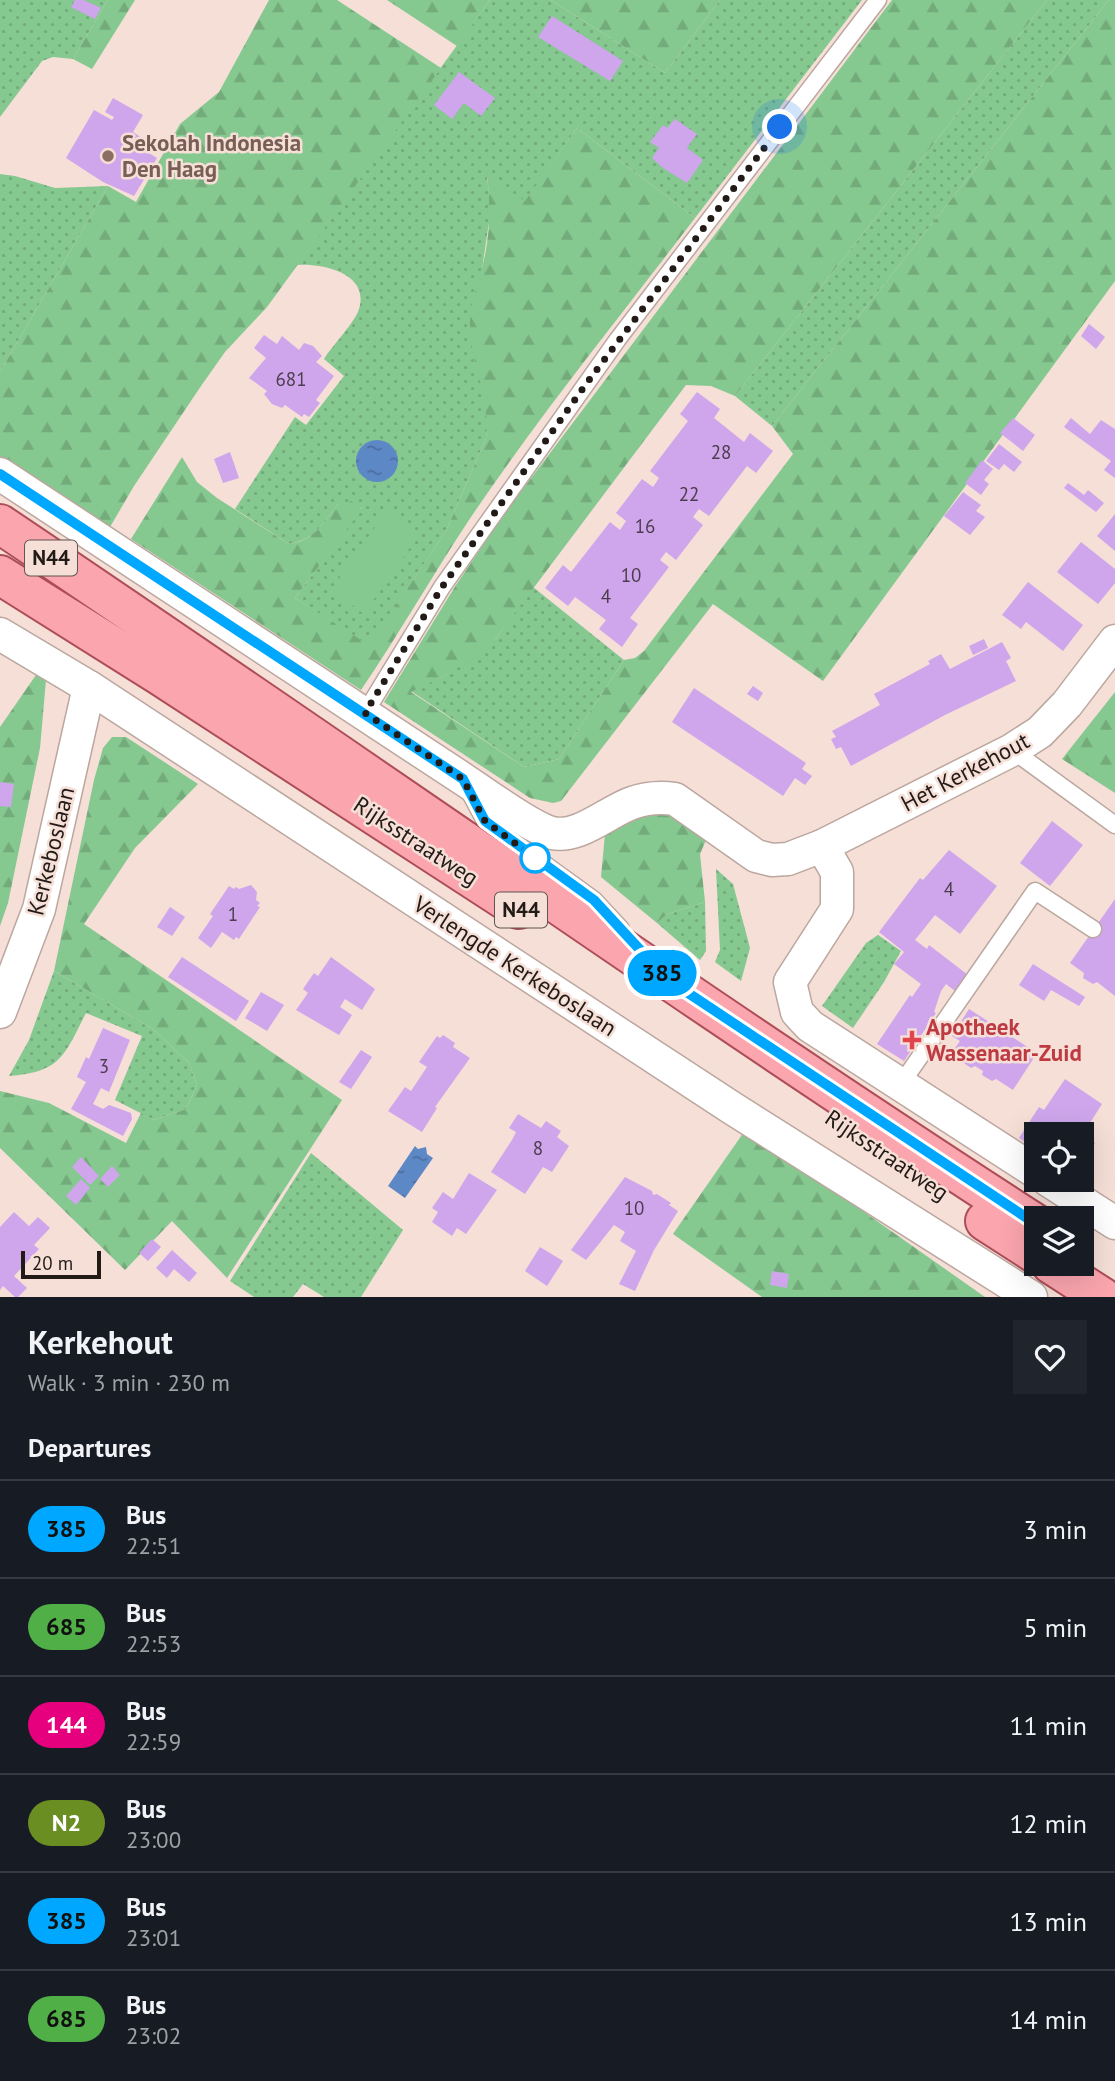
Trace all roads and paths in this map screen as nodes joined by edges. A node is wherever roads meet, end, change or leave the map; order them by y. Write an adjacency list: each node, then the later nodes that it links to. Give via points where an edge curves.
1 (878, 0): 8 (lane, via 618,339 442,587)
2 (0, 474): 8 (street, Rijksstraatweg)
3 (0, 524): 14 (main road, Rijksstraatweg / N44)
4 (0, 575): 21 (main road, Rijksstraatweg / N44, via 482,884)
5 (0, 634): 7 (street, Verlengde Kerkeboslaan)
6 (1115, 641): 9 (street, Het Kerkehout, via 1067,704 1040,732)
7 (89, 687): 15 (street, Kerkeboslaan, via 39,909); 25 (street, Verlengde Kerkeboslaan, via 732,1108)
8 (365, 713): 10 (street, Rijksstraatweg)
9 (1012, 750): 11 (lane); 12 (street, Het Kerkehout)
10 (463, 779): 12 (street, Rijksstraatweg, via 558,834 631,803 664,798 675,799 756,856 788,859); 14 (lane, Rijksstraatweg, via 485,821 594,900)
11 (1115, 825)
12 (821, 846): 16 (street, via 837,873 837,909 790,982 797,1012 810,1026)
13 (1093, 929): 16 (lane, via 1035,891)
14 (667, 979): 19 (main road, Rijksstraatweg / N44)
15 (0, 1012)
16 (901, 1084): 17 (street)
17 (1024, 1164)
18 (1067, 1192): 20 (street)
19 (1024, 1216)
20 (1115, 1223)
21 (1024, 1246)
22 (1094, 1261): 23 (main road)
23 (1115, 1275)
24 (1070, 1276): 26 (main road)
25 (1031, 1297)
26 (1102, 1297)

